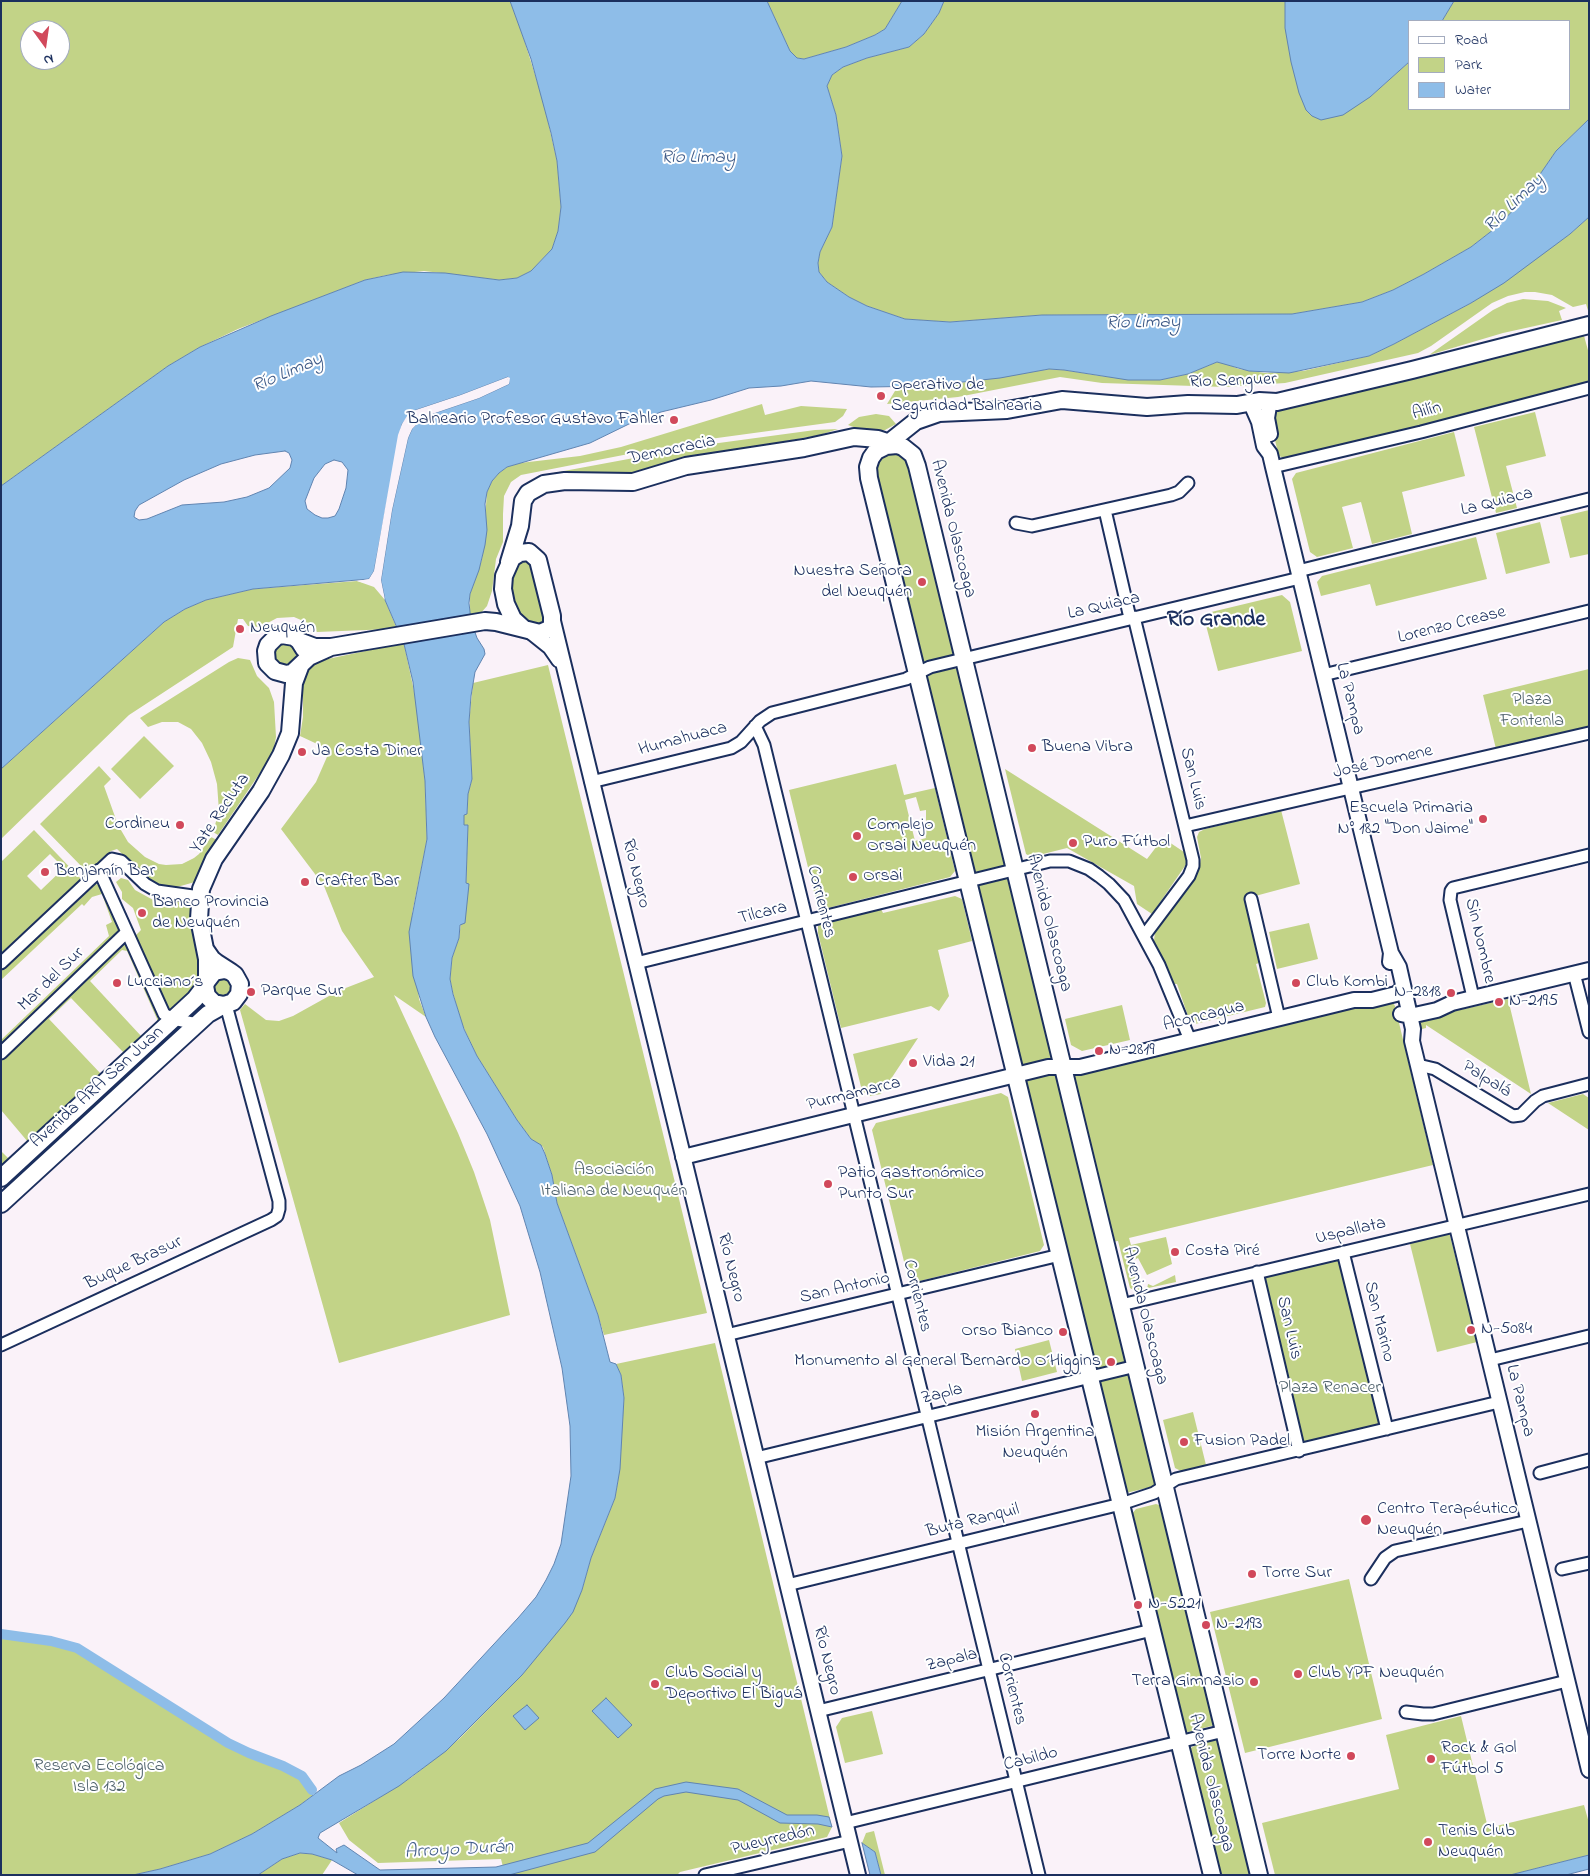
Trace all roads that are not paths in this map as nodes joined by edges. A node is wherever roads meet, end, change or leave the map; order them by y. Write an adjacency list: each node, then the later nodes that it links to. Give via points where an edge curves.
1 (1588, 329): 3 (main road, Río Senguer, via 1297,398)
2 (1589, 388): 5 (street, Ailín, via 1421,432)
3 (1260, 401): 4 (main road, Río Senguer, via 1233,405 1147,407 1062,400 1007,410 949,412 923,417 910,424); 5 (street, La Pampa, via 1269,408)
4 (889, 445): 10 (main road, Democracia, via 854,437 686,466 633,482 565,481 544,484 528,492 523,501 520,526); 20 (main road, Avenida Olascoaga, via 908,450 917,466); 24 (main road, Avenida Olascoaga, via 871,458 868,473)
5 (1271, 460): 11 (street, La Pampa)
6 (1188, 483): 8 (street, via 1175,494)
7 (1589, 499): 11 (street, La Quiaca)
8 (1105, 510): 9 (street, via 1032,526); 15 (street, San Luis)
9 (1016, 523)
10 (509, 562): 12 (main road, Río Negro); 14 (main road, Río Negro, via 524,552 536,557)
11 (1299, 574): 15 (street, La Quiaca); 25 (street, La Pampa)
12 (503, 589): 16 (main road, via 494,612); 17 (main road, Río Negro, via 513,619)
13 (1589, 611): 25 (street, Lorenzo Crease)
14 (552, 616): 17 (main road, via 549,629 540,633); 22 (street, Río Negro)
15 (1132, 618): 20 (street, La Quiaca); 31 (street, San Luis)
16 (481, 622): 17 (main road, Yate Recluta, via 496,622); 19 (main road, Yate Recluta)
17 (527, 630): 22 (street, Río Negro, via 550,648)
18 (299, 641): 19 (main road, Yate Recluta, via 310,646); 21 (main road, Yate Recluta, via 304,650); 23 (main road, Yate Recluta, via 282,636 268,645 267,663)
19 (331, 647): 21 (main road, Yate Recluta, via 313,654)
20 (963, 658): 24 (street, La Quiaca, via 928,667); 34 (main road, Avenida Olascoaga)
21 (301, 665): 23 (main road, Yate Recluta, via 292,673); 26 (main road, Yate Recluta, via 294,683)
22 (564, 670): 29 (street, Río Negro)
23 (275, 671): 26 (main road, Yate Recluta, via 284,681)
24 (917, 674): 27 (street, Humahuaca, via 779,711); 35 (main road, Avenida Olascoaga)
25 (1323, 676): 30 (street, La Pampa)
26 (292, 704): 36 (main road, Yate Recluta, via 290,733 278,762 214,858)
27 (755, 726): 29 (street, Humahuaca, via 741,742 730,748); 38 (street, Corrientes, via 764,745)
28 (1589, 734): 30 (street, José Domene)
29 (592, 782): 43 (street, Río Negro)
30 (1352, 788): 31 (street, José Domene); 48 (street, La Pampa, via 1391,953 1398,964)
31 (1185, 826): 40 (street, San Luis, via 1192,871)
32 (1589, 855): 49 (street, Sin Nombre, via 1451,891 1450,900)
33 (100, 870): 36 (street, via 110,860 118,859 154,890); 39 (street); 42 (street)
34 (1015, 870): 35 (street, Tilcara); 40 (street, Tilcara, via 1060,860 1089,869 1117,892); 59 (main road, Avenida Olascoaga)
35 (968, 881): 38 (street, Tilcara); 60 (main road, Avenida Olascoaga)
36 (200, 897): 41 (main road, Yate Recluta, via 199,919)
37 (1251, 899): 52 (street)
38 (806, 921): 43 (street, Tilcara); 62 (street, Corrientes)
39 (127, 932): 53 (street, via 161,1009 166,1017); 57 (street, Mar del Sur)
40 (1144, 936): 56 (street, Tilcara)
41 (205, 949): 45 (main road, via 212,959); 47 (main road, Yate Recluta)
42 (1, 963)
43 (636, 963): 63 (street, Río Negro)
44 (1589, 970): 46 (street)
45 (231, 972): 47 (main road, via 214,972); 50 (main road, via 238,979 240,989 237,998)
46 (1574, 973): 49 (street); 55 (street)
47 (206, 983): 50 (main road, via 210,1000); 53 (main road, Avenida ARA San Juan, via 198,996)
48 (1398, 989): 51 (street, La Pampa); 52 (street, Aconcagua, via 1370,991 1354,1000)
49 (1473, 997): 51 (street, via 1452,1003 1435,1002)
50 (225, 1005): 54 (main road, Avenida ARA San Juan); 75 (street, Buque Brasur, via 279,1201 278,1212 271,1220)
51 (1406, 1012): 58 (street, La Pampa)
52 (1279, 1018): 56 (street, Aconcagua)
53 (173, 1019): 54 (street); 64 (main road, Avenida ARA San Juan)
54 (197, 1024): 66 (main road, Avenida ARA San Juan)
55 (1589, 1032)
56 (1190, 1040): 59 (street, Aconcagua, via 1077,1068)
57 (1, 1053)
58 (1418, 1065): 61 (street, Palpalá, via 1435,1069 1513,1116 1521,1115 1543,1096); 67 (street, La Pampa)
59 (1063, 1067): 60 (street, Purmamarca, via 1048,1067); 72 (main road, Avenida Olascoaga)
60 (1016, 1075): 62 (street, Purmamarca); 69 (main road, Avenida Olascoaga)
61 (1589, 1084)
62 (854, 1115): 63 (street, Purmamarca); 71 (street, Corrientes)
63 (683, 1156): 73 (street, Río Negro)
64 (1, 1178)
65 (1589, 1194): 67 (street, Uspallata)
66 (1, 1204)
67 (1456, 1225): 68 (street, Uspallata); 76 (street, La Pampa)
68 (1343, 1252): 70 (street, Uspallata); 81 (street, San Marino)
69 (1060, 1255): 71 (street, San Antonio); 78 (main road, Avenida Olascoaga)
70 (1257, 1272): 72 (street, Uspallata); 82 (street, San Luis)
71 (897, 1294): 73 (street, San Antonio); 80 (street, Corrientes)
72 (1121, 1304): 77 (main road, Avenida Olascoaga)
73 (726, 1335): 83 (street, Río Negro)
74 (1589, 1336): 76 (street)
75 (1, 1345)
76 (1490, 1360): 79 (street, La Pampa)
77 (1136, 1366): 78 (street, Zapla); 86 (main road, Avenida Olascoaga)
78 (1090, 1377): 80 (street, Zapla); 87 (main road, Avenida Olascoaga)
79 (1499, 1402): 81 (street, Buta Ranquil); 88 (street, La Pampa)
80 (927, 1417): 83 (street, Zapla); 89 (street, Corrientes)
81 (1387, 1429): 82 (street, Buta Ranquil)
82 (1299, 1450): 86 (street, Buta Ranquil, via 1176,1479)
83 (756, 1458): 93 (street, Río Negro)
84 (1589, 1460): 85 (street)
85 (1540, 1473)
86 (1164, 1488): 87 (street, Buta Ranquil); 99 (main road, Avenida Olascoaga)
87 (1121, 1504): 89 (street, Buta Ranquil); 94 (main road, Avenida Olascoaga)
88 (1528, 1521): 92 (street, via 1395,1551 1388,1555); 96 (street, La Pampa)
89 (958, 1544): 93 (street, Buta Ranquil); 95 (street, Corrientes)
90 (1589, 1563): 91 (street)
91 (1562, 1569)
92 (1371, 1579)
93 (787, 1585): 97 (street, Río Negro)
94 (1152, 1630): 95 (street, Zapala); 100 (main road, Avenida Olascoaga)
95 (989, 1670): 97 (street, Zapala); 102 (street, Corrientes)
96 (1567, 1681): 98 (street, via 1433,1714); 101 (street, La Pampa)
97 (818, 1712): 103 (street, Río Negro)
98 (1406, 1712)
99 (1224, 1731): 100 (street, Cabildo); 109 (main road, Avenida Olascoaga)
100 (1179, 1742): 102 (street, Cabildo); 108 (main road, Avenida Olascoaga)
101 (1589, 1770)
102 (1016, 1781): 103 (street, Cabildo); 107 (street, Corrientes)
103 (845, 1823): 104 (street, Río Negro)
104 (850, 1841): 105 (street, Pueyrredón); 106 (street, Río Negro)
105 (705, 1875)
106 (858, 1875)
107 (1038, 1875)
108 (1212, 1875)
109 (1259, 1875)

